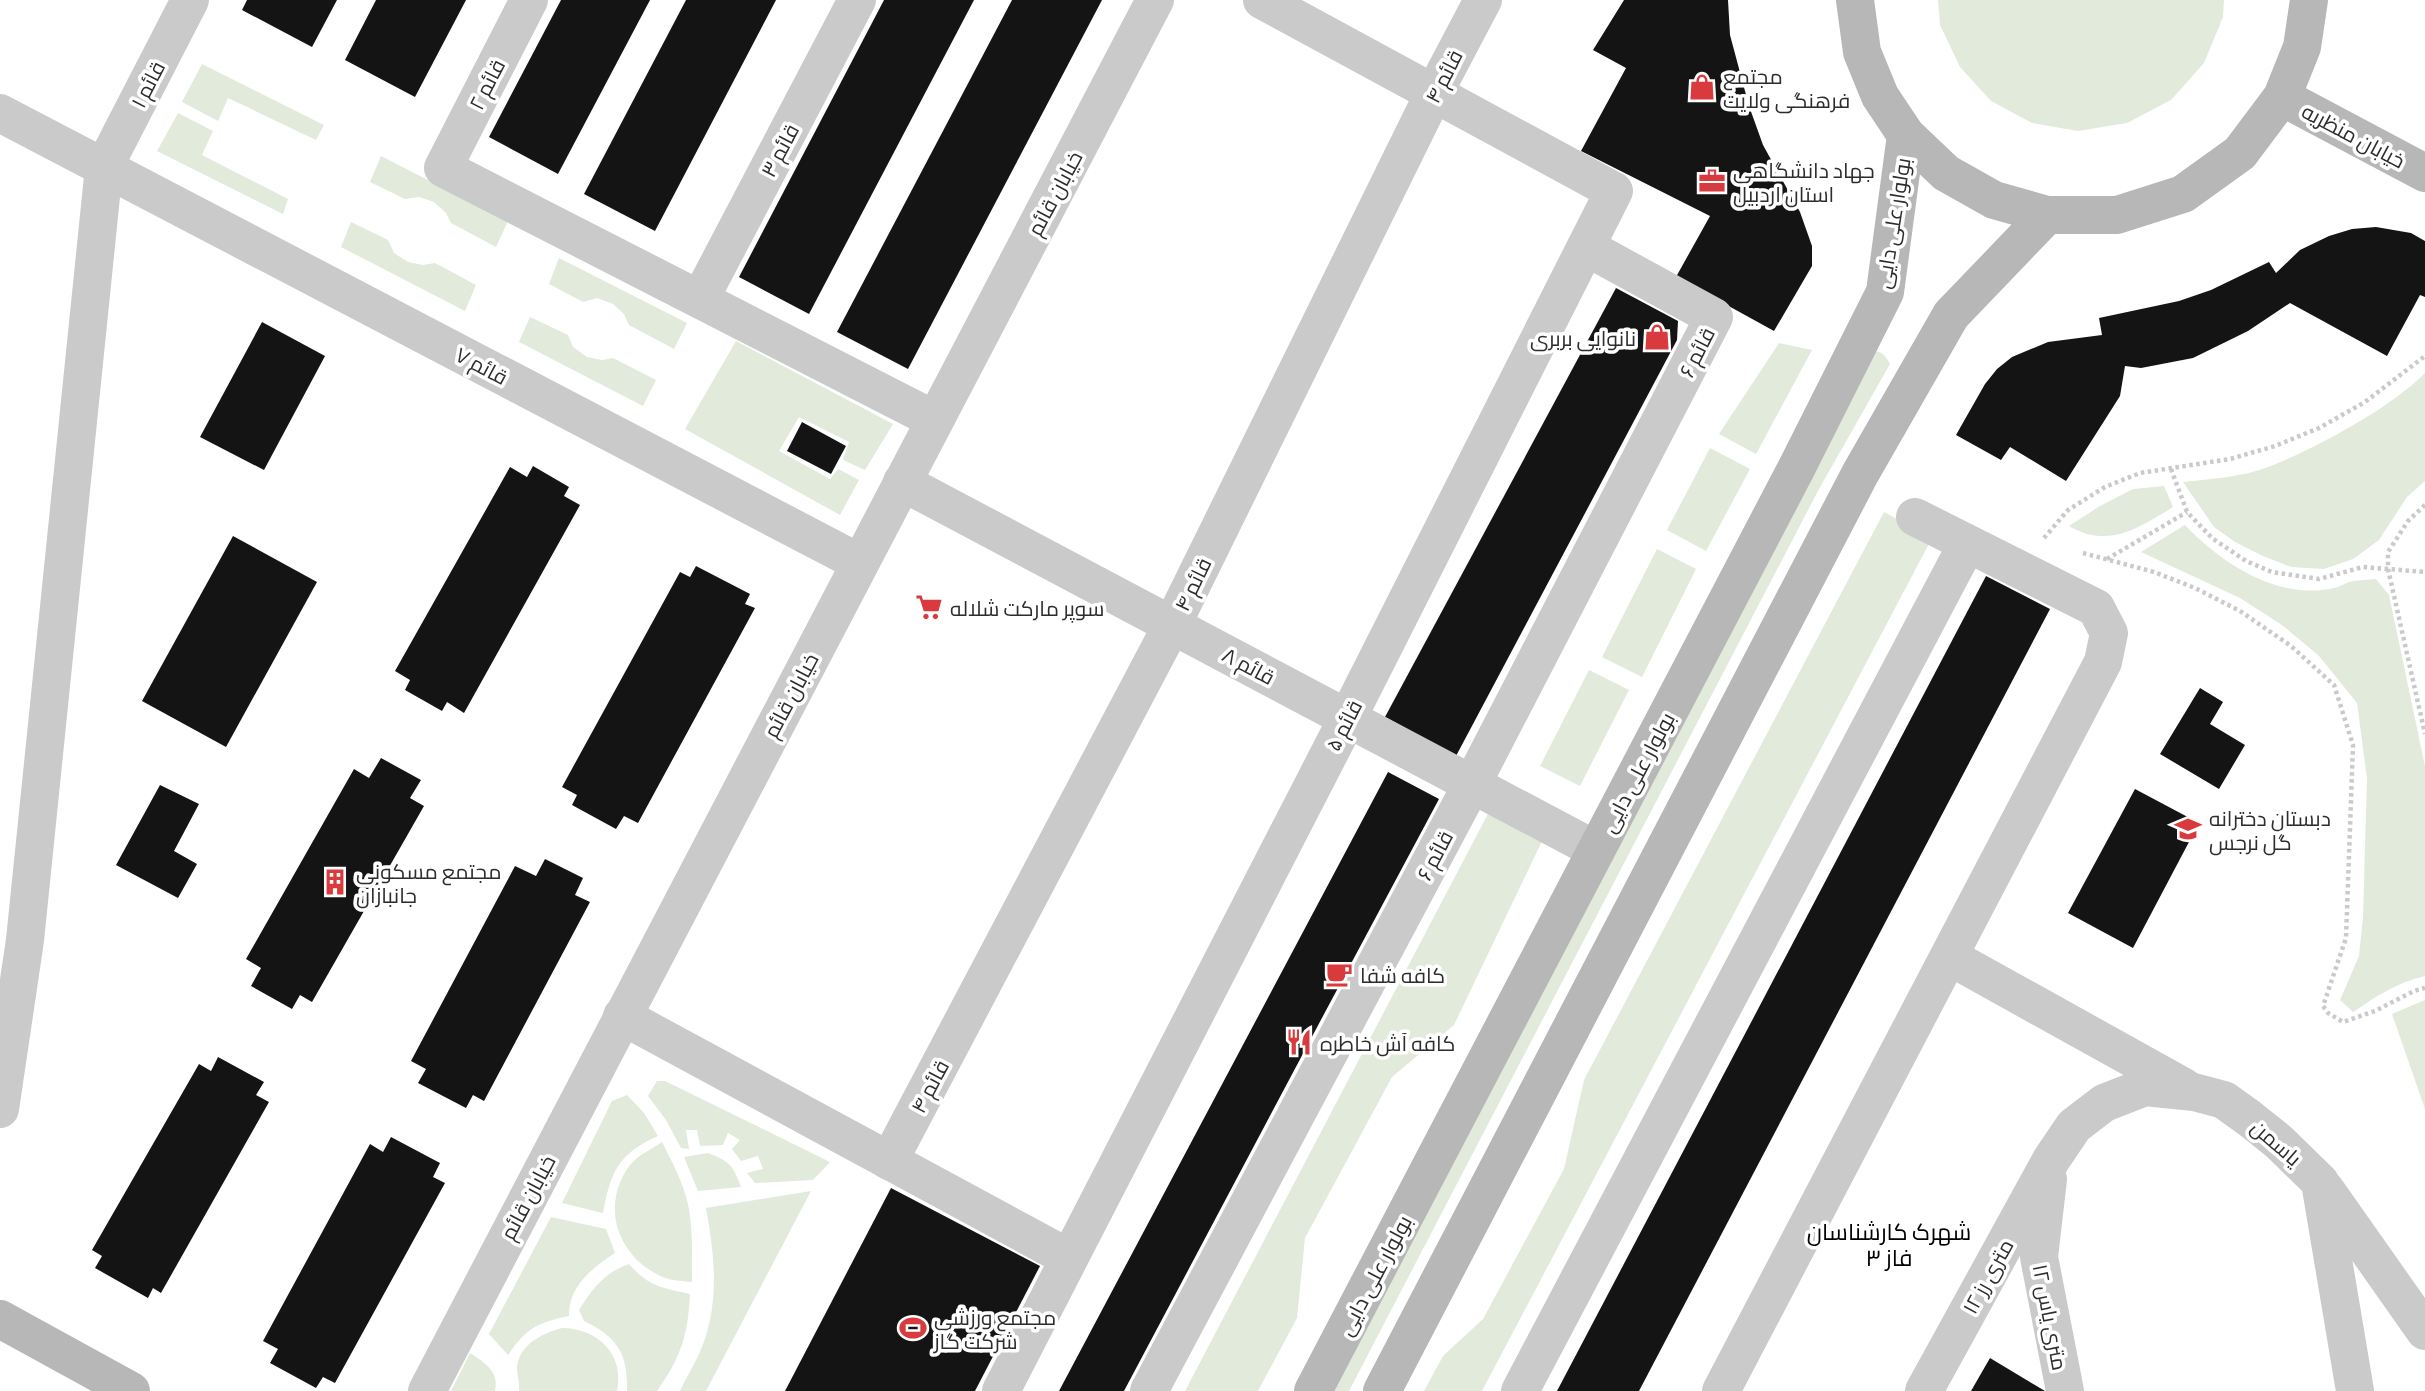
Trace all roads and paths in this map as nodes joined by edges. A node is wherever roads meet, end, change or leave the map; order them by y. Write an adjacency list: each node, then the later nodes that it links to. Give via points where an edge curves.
1 (190, 0): 13 (street, قائم ۱)
2 (529, 0): 17 (street, قائم ۲, via 443,168)
3 (857, 0): 17 (street, قائم ۳)
4 (1155, 0): 19 (street, خیابان قائم)
5 (1262, 0): 9 (street)
6 (1483, 0): 9 (street, قائم ۴)
7 (1854, 0): 12 (main road, via 1862,52 1880,96)
8 (2309, 0): 10 (main road, via 2302,47)
9 (1434, 93): 16 (street, قائم ۵, via 1614,191); 32 (street, قائم ۴)
10 (2282, 97): 14 (main road, خیابان منظریه); 15 (main road, via 2240,153 2183,194 2117,215)
11 (0, 113): 13 (street, قائم ۷)
12 (1906, 135): 15 (main road, via 1946,173 1994,200); 36 (main road, بولوار علی دایی, via 1885,292)
13 (104, 167): 29 (street, قائم ۷); 42 (street, via 25,940)
14 (2425, 173)
15 (2047, 215): 55 (main road, via 1951,315 1860,474)
16 (1586, 247): 33 (street, قائم ۵); 35 (street, قائم ۶, via 1714,317)
17 (700, 299): 19 (street)
18 (2425, 356): 20 (path, via 2365,402 2319,428 2230,459)
19 (935, 419): 21 (street, خیابان قائم)
20 (2171, 469): 23 (path); 26 (path, via 2140,473 2105,487 2068,510 2042,541)
21 (902, 482): 29 (street, خیابان قائم); 32 (street, قائم ۸)
22 (2425, 505): 30 (path, via 2388,552)
23 (2187, 512): 28 (path); 30 (path, via 2211,538 2272,572 2319,579 2363,567)
24 (1915, 517): 25 (street)
25 (1967, 544): 37 (street, via 2096,608 2109,634 2103,662); 56 (street)
26 (2053, 544)
27 (2075, 551): 28 (path)
28 (2106, 560): 38 (path, via 2174,580 2240,611 2291,646 2334,685 2353,745 2346,938 2323,1006 2343,1022)
29 (860, 563): 39 (street, خیابان قائم)
30 (2388, 569): 31 (path); 34 (path)
31 (2425, 572)
32 (1172, 625): 33 (street, قائم ۸); 45 (street, قائم ۴)
33 (1348, 717): 35 (street, قائم ۸); 47 (street, قائم ۵)
34 (2425, 734)
35 (1472, 784): 36 (street, قائم ۸); 53 (street, قائم ۶)
36 (1596, 849): 54 (main road, بولوار علی دایی)
37 (1950, 957): 40 (street); 57 (street)
38 (2425, 988)
39 (622, 1016): 45 (street); 51 (street, خیابان قائم)
40 (2095, 1037): 41 (street); 43 (street, via 2110,1062 2108,1082)
41 (2194, 1093): 43 (street, یاسمن, via 2145,1087 2105,1103); 46 (street, یاسمن, via 2224,1100 2279,1142)
42 (0, 1109)
43 (2083, 1119): 44 (street, یاسمن)
44 (2050, 1160): 58 (street, ۱۲ متری رز); 59 (street, ۱۲ متری یاس, via 2039,1257)
45 (889, 1161): 47 (street)
46 (2320, 1182): 49 (street); 60 (street, یاسمن)
47 (1069, 1258): 52 (street, قائم ۵)
48 (0, 1319): 50 (main road)
49 (2425, 1331)
50 (131, 1391)
51 (426, 1391)
52 (1001, 1391)
53 (1149, 1391)
54 (1313, 1391)
55 (1382, 1391)
56 (1520, 1391)
57 (1721, 1391)
58 (1924, 1391)
59 (2065, 1391)
60 (2355, 1391)

